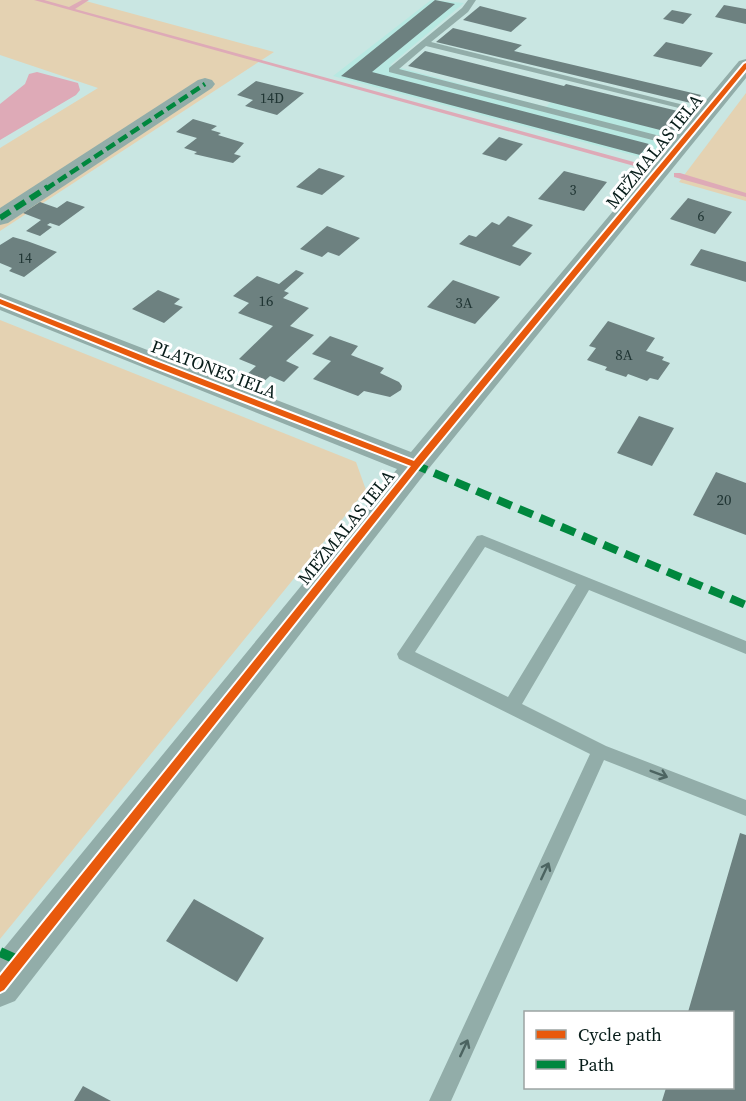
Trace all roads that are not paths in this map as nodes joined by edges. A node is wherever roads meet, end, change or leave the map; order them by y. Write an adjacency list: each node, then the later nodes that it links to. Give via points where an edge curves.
1 (472, 0): 2 (lane)
2 (424, 43): 5 (lane); 6 (lane, via 392,70)
3 (746, 65): 9 (street, MEŽMALAS IELA)
4 (205, 84): 7 (street)
5 (683, 106)
6 (660, 139)
7 (0, 218)
8 (0, 301): 9 (street, PLATONES IELA)
9 (416, 465): 15 (street, MEŽMALAS IELA)
10 (585, 583): 11 (lane); 12 (lane); 12 (lane, via 482,540 405,654)
11 (746, 648)
12 (511, 706): 13 (lane)
13 (600, 751): 14 (lane, one-way to 14); 16 (lane, one-way to 13)
14 (746, 808)
15 (0, 986)
16 (440, 1101)

